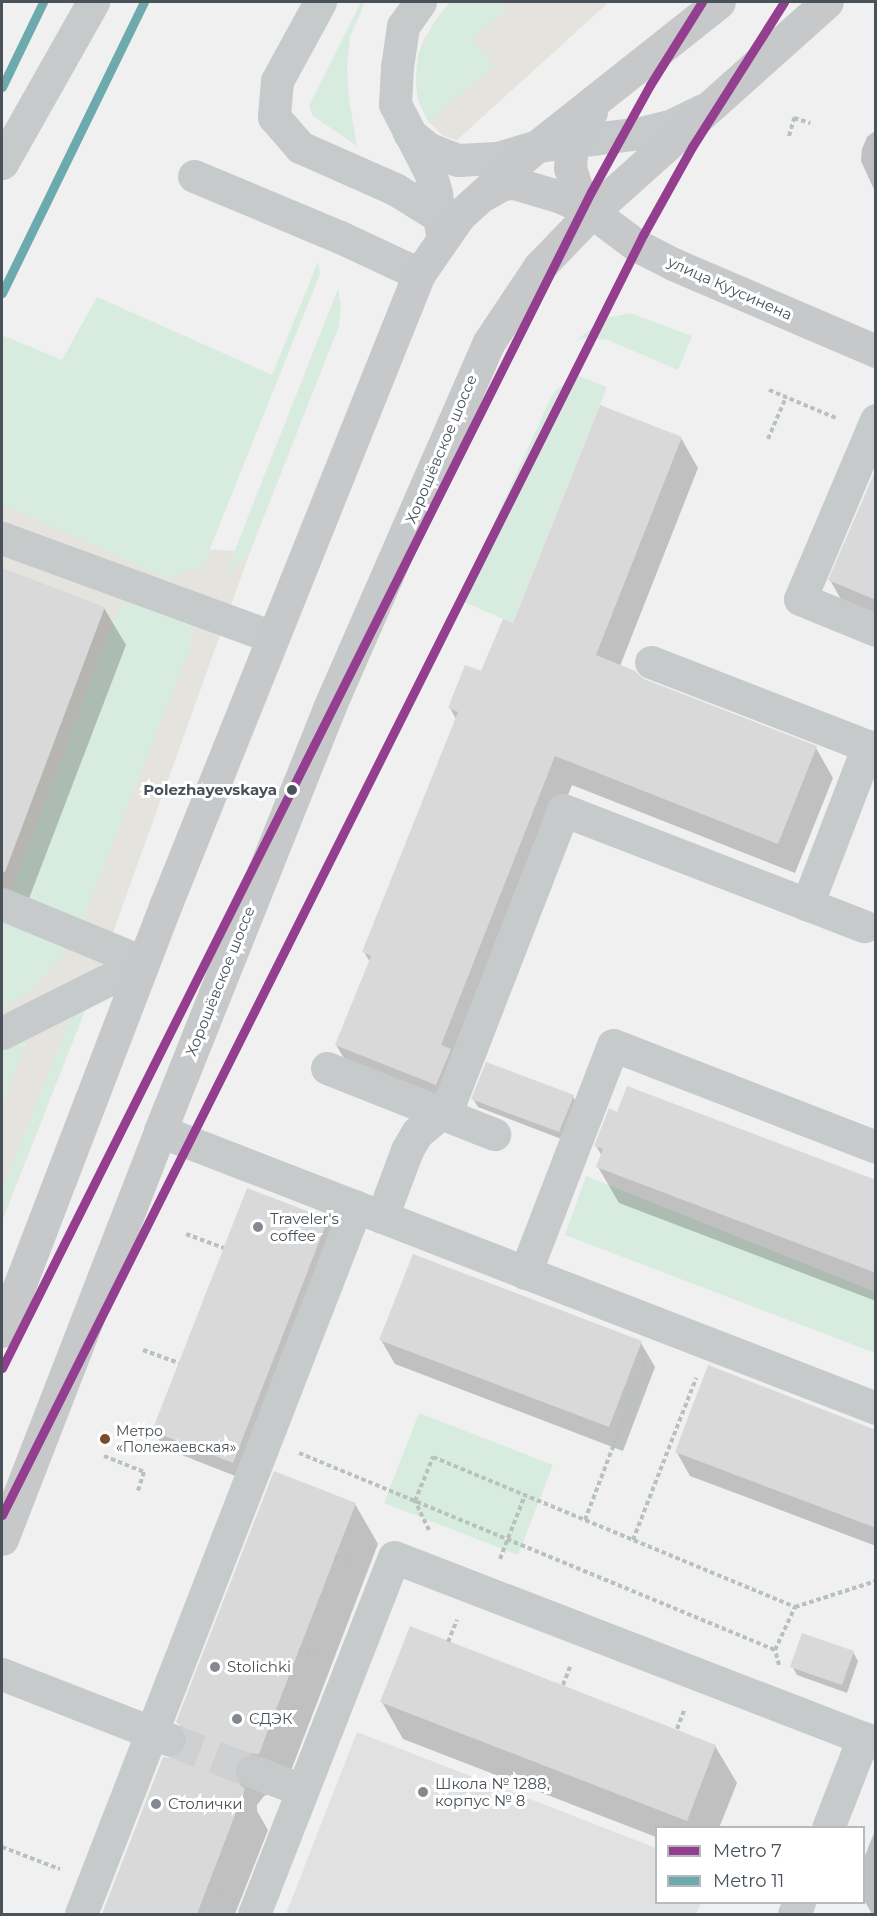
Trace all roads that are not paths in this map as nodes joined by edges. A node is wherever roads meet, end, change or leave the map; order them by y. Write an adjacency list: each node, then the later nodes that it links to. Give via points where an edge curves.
1 (93, 2): 11 (lane)
2 (320, 2): 14 (lane, via 277,81 274,117 300,147 395,189)
3 (420, 2): 8 (lane, via 403,26 397,67 395,104)
4 (719, 2): 6 (main road)
5 (827, 2): 7 (main road, Хорошёвское шоссе)
6 (626, 77): 9 (main road, via 585,119); 10 (main road)
7 (712, 104): 9 (lane, via 672,125 641,133); 13 (main road, Хорошёвское шоссе)
8 (409, 133): 10 (lane, via 429,149 458,160 497,158); 14 (lane)
9 (572, 141): 10 (lane); 13 (main road, via 573,182)
10 (538, 146): 14 (main road)
11 (2, 163)
12 (194, 176): 15 (lane)
13 (592, 212): 14 (main road, via 561,196 514,183 490,190); 16 (main road, улица Куусинена, via 636,245 673,264); 29 (main road, Хорошёвское шоссе, via 539,267 495,332 474,374 329,708)
14 (450, 221): 15 (main road)
15 (419, 274): 20 (main road)
16 (876, 351)
17 (873, 426): 19 (lane, via 800,599)
18 (2, 538): 20 (lane)
19 (876, 630)
20 (272, 638): 25 (main road)
21 (651, 662): 23 (lane, via 868,746)
22 (2, 904): 25 (lane)
23 (807, 905): 24 (lane); 28 (lane, via 563,810 450,1102)
24 (864, 926)
25 (143, 962): 26 (lane); 34 (main road)
26 (2, 1033)
27 (327, 1068): 28 (lane)
28 (441, 1113): 30 (lane); 32 (lane, via 417,1133)
29 (160, 1131): 32 (lane); 37 (main road, Хорошёвское шоссе)
30 (494, 1134)
31 (876, 1146): 33 (lane, via 613,1045)
32 (369, 1212): 33 (lane); 39 (lane, via 265,1439)
33 (525, 1273): 36 (lane)
34 (8, 1294): 35 (main road)
35 (2, 1331)
36 (876, 1408)
37 (2, 1539)
38 (2, 1674): 39 (lane)
39 (160, 1736): 44 (lane)
40 (869, 1741): 42 (lane, via 394,1557); 43 (lane)
41 (252, 1771): 42 (lane)
42 (302, 1790): 45 (lane)
43 (828, 1826)
44 (81, 1914)
45 (254, 1914)

